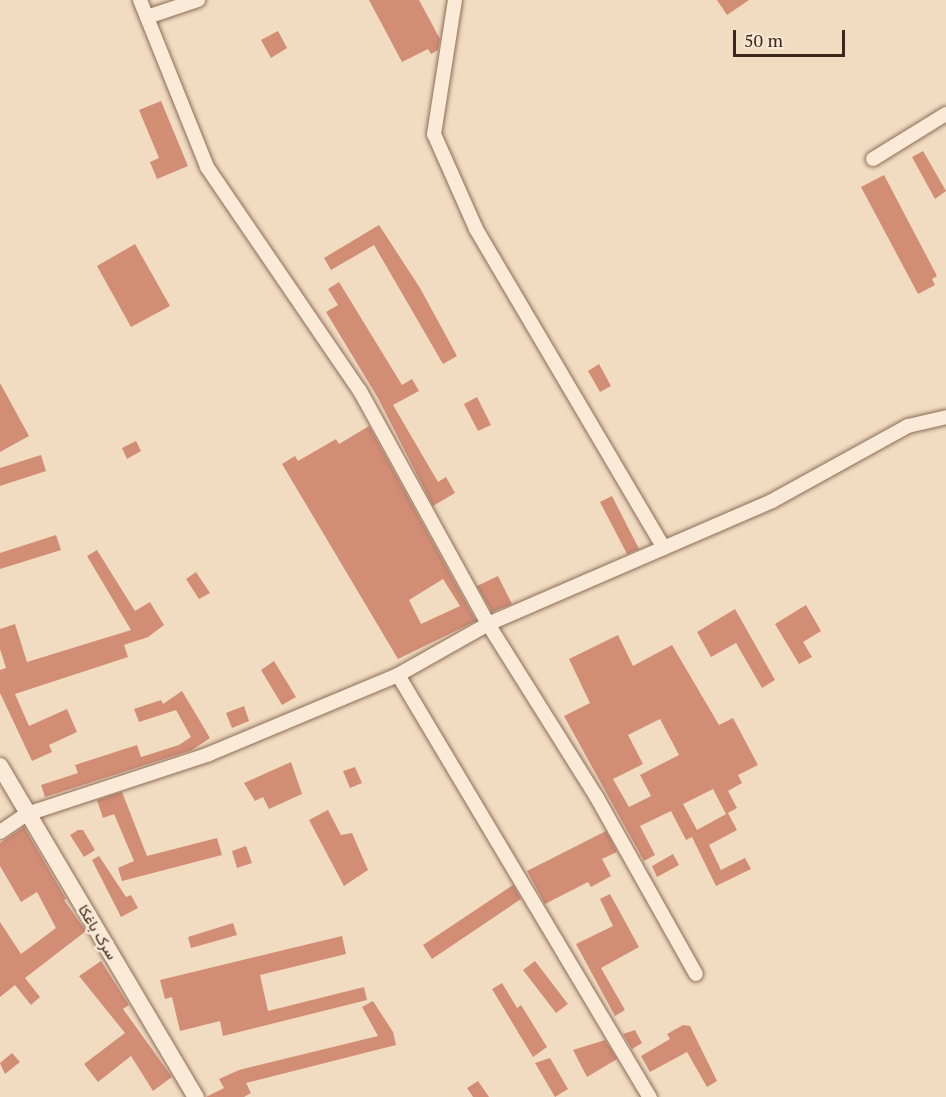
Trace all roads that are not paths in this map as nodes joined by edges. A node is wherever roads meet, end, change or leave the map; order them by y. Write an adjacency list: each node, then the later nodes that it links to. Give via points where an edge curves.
1 (140, 0): 4 (street)
2 (198, 0): 4 (street)
3 (455, 0): 8 (street, via 434,134 476,229)
4 (147, 17): 9 (street, via 207,167 360,391)
5 (946, 114): 6 (street)
6 (873, 159)
7 (946, 417): 8 (street, via 908,426 772,501)
8 (664, 548): 9 (street)
9 (488, 624): 10 (street); 14 (street, via 596,796)
10 (398, 675): 12 (street, via 209,754); 16 (street)
11 (0, 766): 12 (street, سرک باغکا)
12 (27, 814): 13 (street); 15 (street, سرک باغکا)
13 (0, 832)
14 (696, 974)
15 (196, 1097)
16 (651, 1097)

